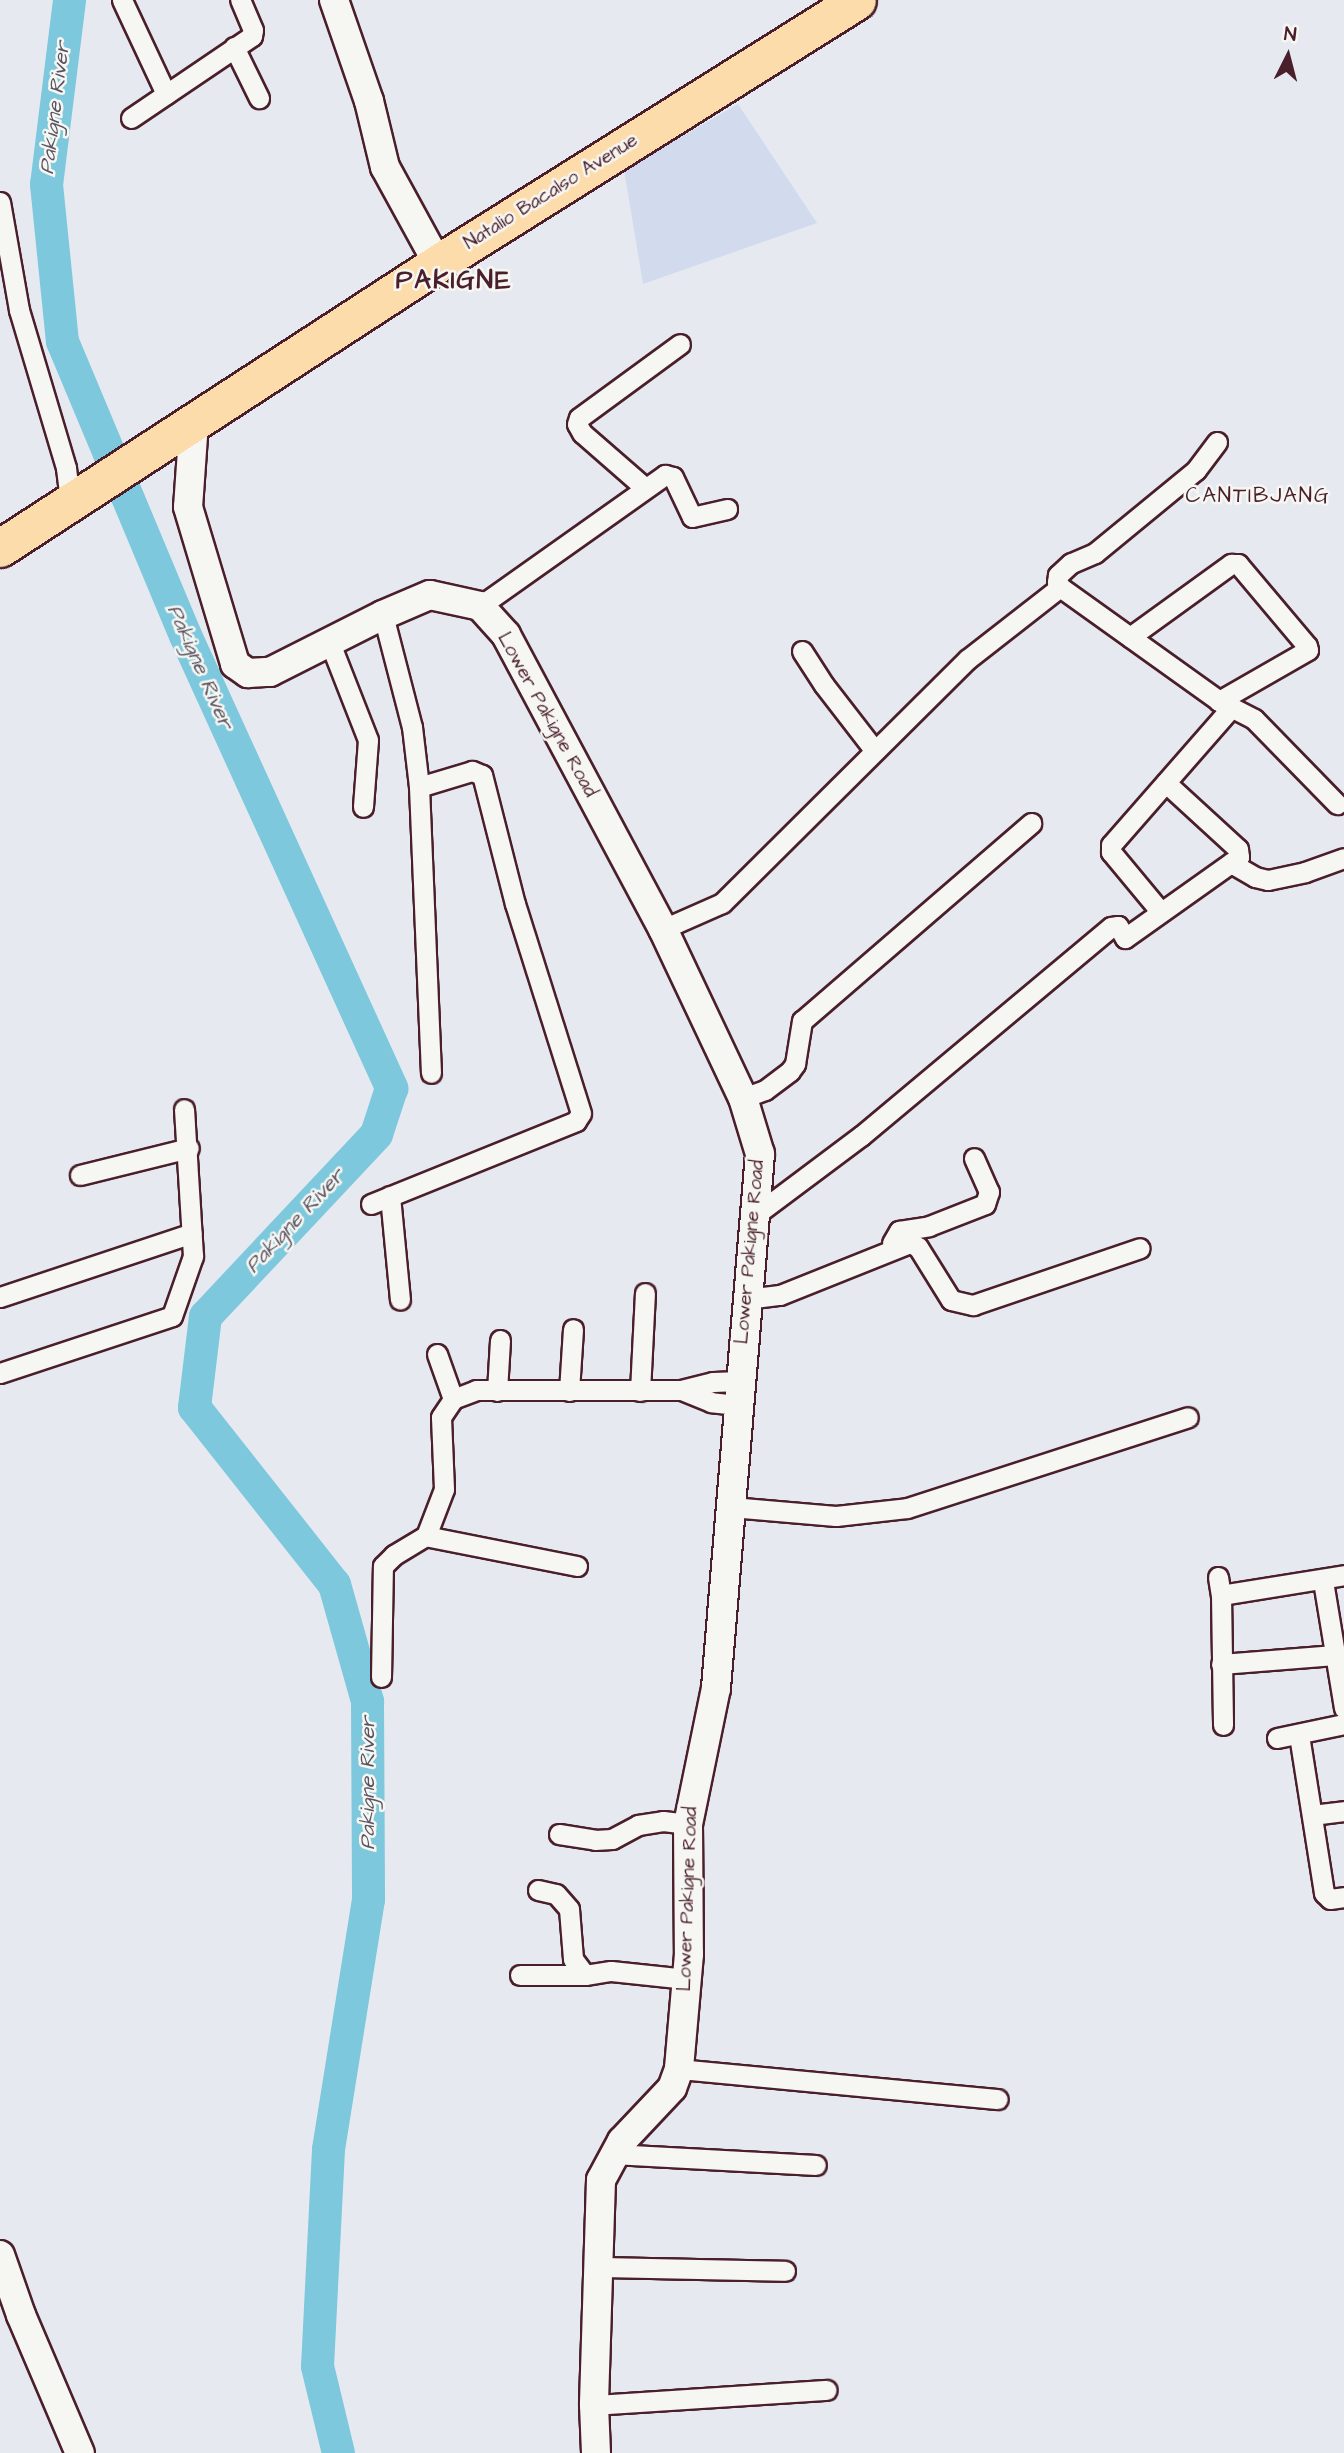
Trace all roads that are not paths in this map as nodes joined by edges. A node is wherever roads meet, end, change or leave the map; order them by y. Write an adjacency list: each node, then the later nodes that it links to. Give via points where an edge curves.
1 (122, 0): 6 (street)
2 (240, 0): 5 (street, via 253,33)
3 (334, 0): 10 (street, via 369,101 385,166)
4 (857, 0): 10 (highway, Natalio Bacalso Avenue)
5 (234, 47): 6 (street); 7 (street)
6 (166, 94): 8 (street)
7 (259, 98)
8 (131, 118)
9 (0, 202): 15 (street, via 19,310 66,468)
10 (438, 264): 12 (highway, Natalio Bacalso Avenue)
11 (680, 344): 14 (street, via 579,418 577,424)
12 (180, 431): 15 (highway, Natalio Bacalso Avenue); 22 (street, via 188,507 235,664 248,673 270,673)
13 (1217, 442): 18 (street, via 1196,470 1142,516 1058,575)
14 (644, 487): 16 (street, via 668,474 692,517); 19 (street)
15 (79, 497): 17 (highway, Natalio Bacalso Avenue)
16 (727, 509)
17 (0, 548)
18 (1060, 587): 21 (street); 25 (street, via 968,659)
19 (480, 606): 20 (street, via 430,595); 34 (street, Lower Pakigne Road, via 506,635)
20 (383, 615): 22 (street); 27 (street, via 412,727)
21 (1130, 637): 24 (street); 24 (street, via 1231,564 1238,564 1307,650)
22 (330, 643): 29 (street, via 368,740)
23 (802, 650): 25 (street)
24 (1225, 704): 26 (street); 28 (street, via 1254,719)
25 (875, 751): 34 (street, via 722,903)
26 (1166, 783): 32 (street, via 1238,849 1239,857); 33 (street, via 1110,848)
27 (419, 787): 35 (street); 41 (street, via 472,771 482,775 515,904 580,1113 576,1121)
28 (1337, 804)
29 (363, 807)
30 (1031, 822): 36 (street, via 802,1021 790,1071 765,1090)
31 (1344, 858): 32 (street, via 1268,880)
32 (1231, 863): 33 (street)
33 (1160, 911): 43 (street, via 1125,938 1118,926 1111,927 861,1136)
34 (663, 929): 36 (street, Lower Pakigne Road)
35 (431, 1073)
36 (743, 1098): 43 (street, Lower Pakigne Road, via 760,1154)
37 (184, 1109): 38 (street)
38 (189, 1148): 40 (street); 44 (street)
39 (974, 1158): 45 (street, via 989,1192 985,1204 929,1226 899,1231)
40 (80, 1175)
41 (390, 1196): 42 (street); 50 (street)
42 (371, 1204)
43 (754, 1216): 49 (street, Lower Pakigne Road)
44 (192, 1233): 48 (street); 54 (street, via 193,1256 170,1319)
45 (891, 1248): 46 (street, via 914,1244 951,1300 973,1306); 49 (street, via 780,1295)
46 (1140, 1248)
47 (645, 1293): 57 (street)
48 (0, 1297)
49 (746, 1299): 58 (street, Lower Pakigne Road)
50 (400, 1300)
51 (573, 1329): 56 (street)
52 (500, 1340): 55 (street)
53 (437, 1354): 59 (street)
54 (0, 1373)
55 (496, 1391): 56 (street); 59 (street, via 476,1390)
56 (569, 1391): 57 (street)
57 (640, 1391): 58 (street, via 681,1390 713,1382)
58 (739, 1393): 61 (street, Lower Pakigne Road)
59 (453, 1399): 62 (street, via 441,1417 444,1489)
60 (1188, 1417): 61 (street, via 907,1508 836,1516)
61 (730, 1507): 76 (street, Lower Pakigne Road, via 716,1688)
62 (426, 1536): 63 (street); 68 (street, via 383,1566)
63 (577, 1566)
64 (1344, 1576): 65 (street)
65 (1323, 1580): 66 (street); 67 (street, via 1220,1586)
66 (1335, 1654): 67 (street); 69 (street)
67 (1221, 1664): 71 (street)
68 (381, 1677)
69 (1344, 1708)
70 (1344, 1724): 72 (street)
71 (1223, 1725)
72 (1299, 1735): 73 (street); 75 (street)
73 (1277, 1738)
74 (1344, 1811): 75 (street)
75 (1312, 1815): 79 (street, via 1324,1893 1329,1899)
76 (688, 1824): 77 (street, via 638,1825 612,1839); 82 (street, Lower Pakigne Road)
77 (559, 1834)
78 (538, 1891): 81 (street, via 556,1894 569,1909 572,1959)
79 (1344, 1897)
80 (520, 1975): 81 (street)
81 (584, 1975): 82 (street, via 611,1971)
82 (687, 1979): 83 (street, Lower Pakigne Road)
83 (679, 2069): 84 (street); 85 (street, Lower Pakigne Road, via 672,2088)
84 (998, 2099)
85 (613, 2154): 86 (street); 88 (street, Lower Pakigne Road, via 600,2186)
86 (816, 2165)
87 (0, 2255): 92 (street)
88 (599, 2267): 89 (street); 91 (street, Lower Pakigne Road)
89 (785, 2271)
90 (827, 2390): 91 (street)
91 (594, 2405): 93 (street, Lower Pakigne Road)
92 (80, 2453)
93 (596, 2453)

